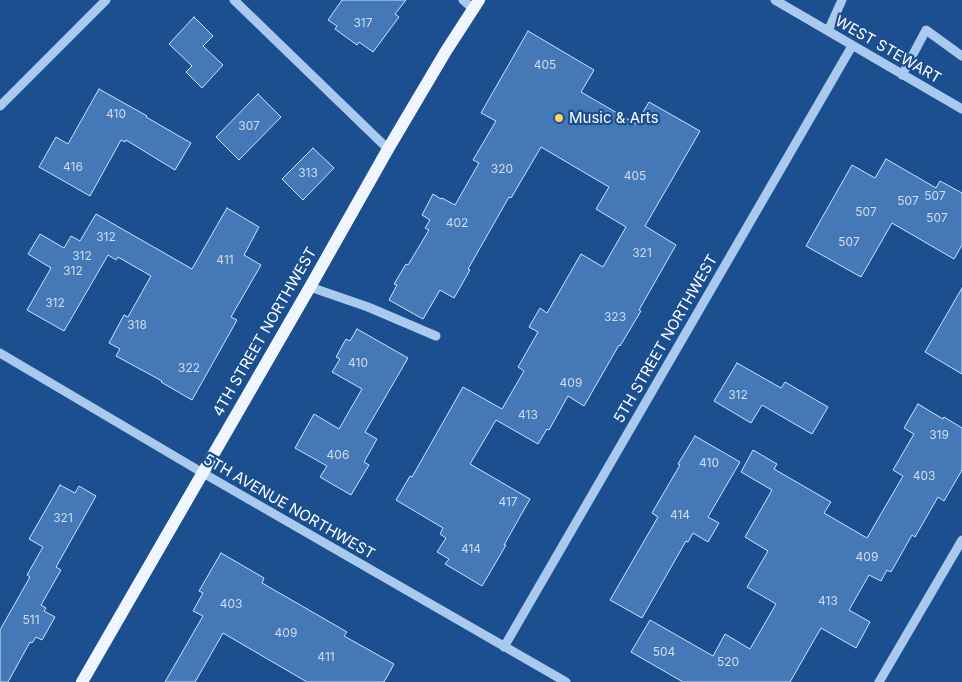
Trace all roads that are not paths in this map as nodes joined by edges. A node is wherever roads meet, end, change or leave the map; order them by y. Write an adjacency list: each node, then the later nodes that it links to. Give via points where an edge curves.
1 (106, 0): 11 (street)
2 (234, 0): 13 (street)
3 (463, 0): 6 (street)
4 (775, 0): 7 (street, WEST STEWART)
5 (842, 0): 7 (street)
6 (476, 3): 13 (main road, 4TH STREET NORTHWEST)
7 (828, 31): 8 (street, WEST STEWART)
8 (852, 46): 10 (street, WEST STEWART); 19 (street, 5TH STREET NORTHWEST)
9 (962, 56): 10 (street, via 926,30)
10 (902, 75): 12 (street, WEST STEWART)
11 (0, 106)
12 (962, 109)
13 (388, 150): 14 (main road, 4TH STREET NORTHWEST)
14 (310, 287): 15 (street); 17 (main road, 4TH STREET NORTHWEST)
15 (436, 336)
16 (0, 352): 17 (street, 5TH AVENUE NORTHWEST)
17 (203, 473): 19 (street, 5TH AVENUE NORTHWEST); 20 (main road, 4TH STREET NORTHWEST)
18 (962, 540): 22 (street)
19 (504, 646): 21 (street, 5TH AVENUE NORTHWEST)
20 (82, 682)
21 (566, 682)
22 (879, 682)

